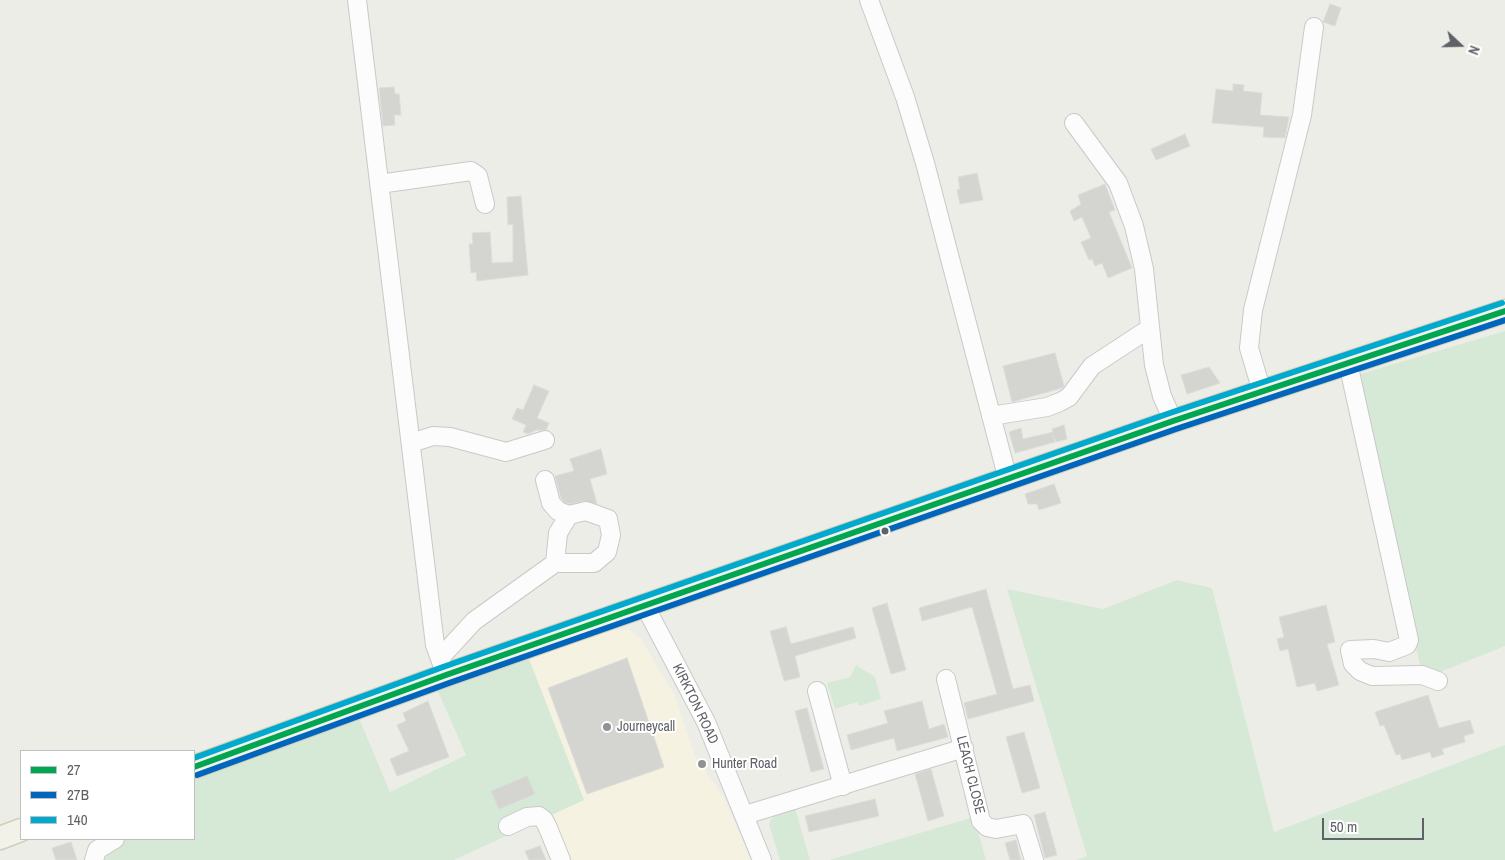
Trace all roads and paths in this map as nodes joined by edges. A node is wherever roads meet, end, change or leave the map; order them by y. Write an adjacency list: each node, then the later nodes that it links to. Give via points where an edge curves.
1 (357, 0): 5 (street)
2 (869, 0): 11 (street, via 905,97 925,164)
3 (1314, 27): 10 (street, via 1302,114 1252,310 1249,348)
4 (1074, 123): 8 (street, via 1118,183 1144,268)
5 (379, 184): 6 (street, via 471,171 478,176); 14 (street)
6 (485, 204)
7 (1505, 311): 9 (main road)
8 (1150, 328): 11 (street, via 1092,366 1069,397 1060,402); 12 (street, via 1154,365)
9 (1348, 363): 10 (main road); 22 (street, via 1409,640 1407,645 1389,652 1350,650 1353,664 1372,676 1422,675)
10 (1262, 392): 12 (main road)
11 (991, 416): 16 (street)
12 (1173, 421): 16 (main road)
13 (545, 440): 14 (street, via 506,452 433,436)
14 (411, 443): 20 (street, via 435,646)
15 (545, 480): 17 (street, via 551,503 558,511)
16 (1008, 480): 19 (main road)
17 (569, 515): 18 (street, via 558,534); 18 (street, via 586,511 608,519 611,535 606,552 594,563)
18 (555, 562): 20 (street, via 474,621)
19 (645, 606): 20 (main road); 27 (street, KIRKTON ROAD, via 706,722)
20 (443, 666): 25 (main road)
21 (946, 680): 24 (street, LEACH CLOSE)
22 (1438, 681)
23 (817, 691): 26 (street)
24 (964, 748): 26 (street); 35 (street, LEACH CLOSE, via 981,821 996,829 1024,824)
25 (195, 767)
26 (843, 786): 27 (street)
27 (745, 815): 34 (street, KIRKTON ROAD)
28 (508, 826): 33 (street, via 539,816 548,828)
29 (20, 830): 30 (main road)
30 (0, 838)
31 (113, 840): 32 (street, via 97,850)
32 (94, 860)
33 (561, 860)
34 (762, 860)
35 (1034, 860)

